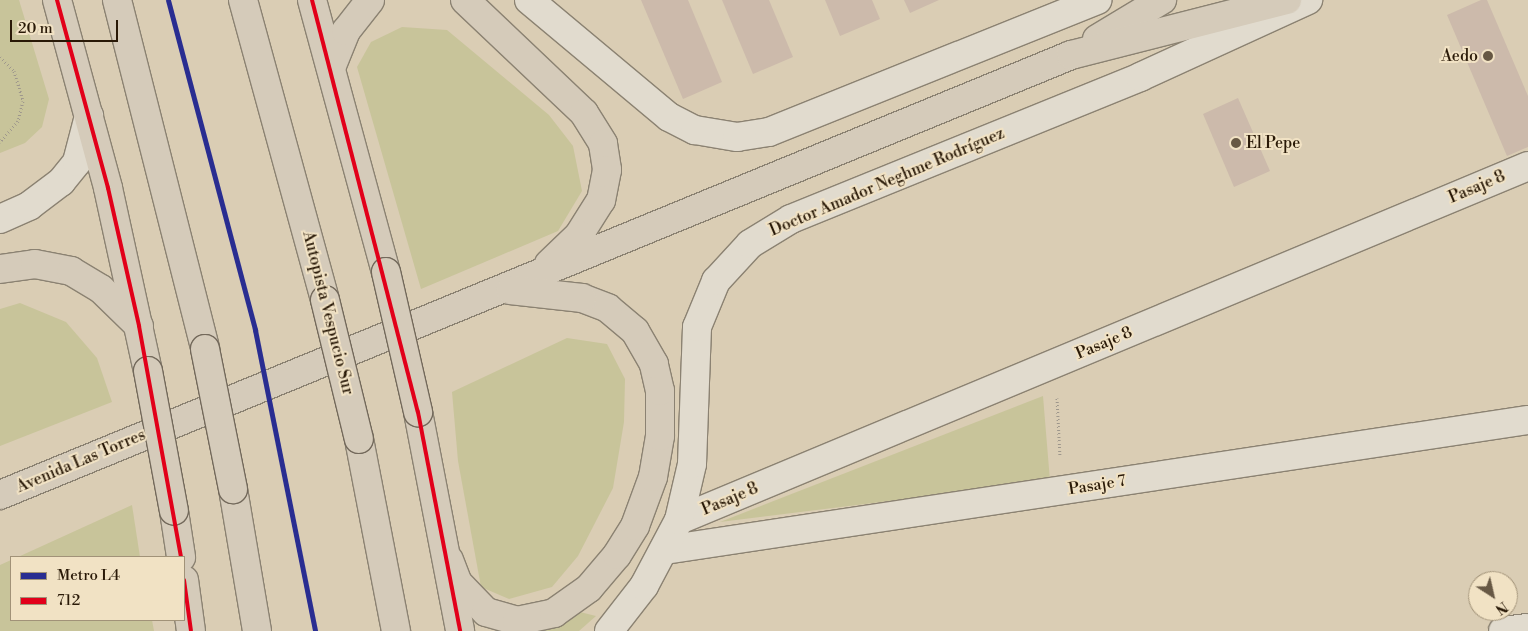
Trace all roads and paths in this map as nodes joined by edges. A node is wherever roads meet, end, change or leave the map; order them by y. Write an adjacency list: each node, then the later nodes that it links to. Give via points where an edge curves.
1 (57, 0): 15 (main road)
2 (117, 0): 34 (main road, bridge, via 206,349)
3 (243, 0): 35 (main road, Autopista Vespucio Sur, bridge, via 325,300 359,439)
4 (312, 0): 14 (main road)
5 (370, 0): 14 (main road, via 346,30)
6 (465, 0): 20 (main road, via 584,113 606,156 606,184 595,213 568,247)
7 (529, 0): 8 (street, via 669,117 695,130 737,137 769,132)
8 (1097, 0)
9 (1162, 0): 12 (main road)
10 (1287, 0): 12 (main road)
11 (1308, 0): 27 (street, Doctor Amador Neghme Rodríguez, via 1140,77 791,219 750,244 716,281 697,327 692,464)
12 (1071, 55): 20 (main road)
13 (0, 57): 16 (path, via 17,76 23,101 18,121)
14 (331, 68): 30 (main road, bridge, via 386,272)
15 (89, 116): 18 (street, via 77,162 61,182 29,206); 22 (main road)
16 (0, 142)
17 (1528, 166): 23 (street, Pasaje 8)
18 (0, 219)
19 (0, 269): 22 (main road, via 35,264 71,271 101,289)
20 (534, 276): 21 (main road)
21 (496, 290): 26 (main road, Avenida Las Torres); 30 (main road, via 576,297 608,308 626,321 643,343 657,378 661,417 656,465 642,510 618,555 589,588 554,613 517,620 486,612 458,583)
22 (139, 326): 29 (main road, bridge)
23 (1056, 363): 25 (path); 27 (street, Pasaje 8)
24 (1528, 420): 25 (street, Pasaje 7)
25 (1061, 490): 28 (street, Pasaje 7)
26 (1, 496)
27 (679, 520): 28 (street, Doctor Amador Neghme Rodríguez)
28 (665, 550): 37 (street, Doctor Amador Neghme Rodríguez)
29 (180, 556)
30 (449, 560): 36 (main road)
31 (185, 587): 33 (main road)
32 (1528, 628): 38 (street)
33 (191, 631)
34 (257, 631)
35 (396, 631)
36 (460, 631)
37 (609, 631)
38 (1503, 631)

